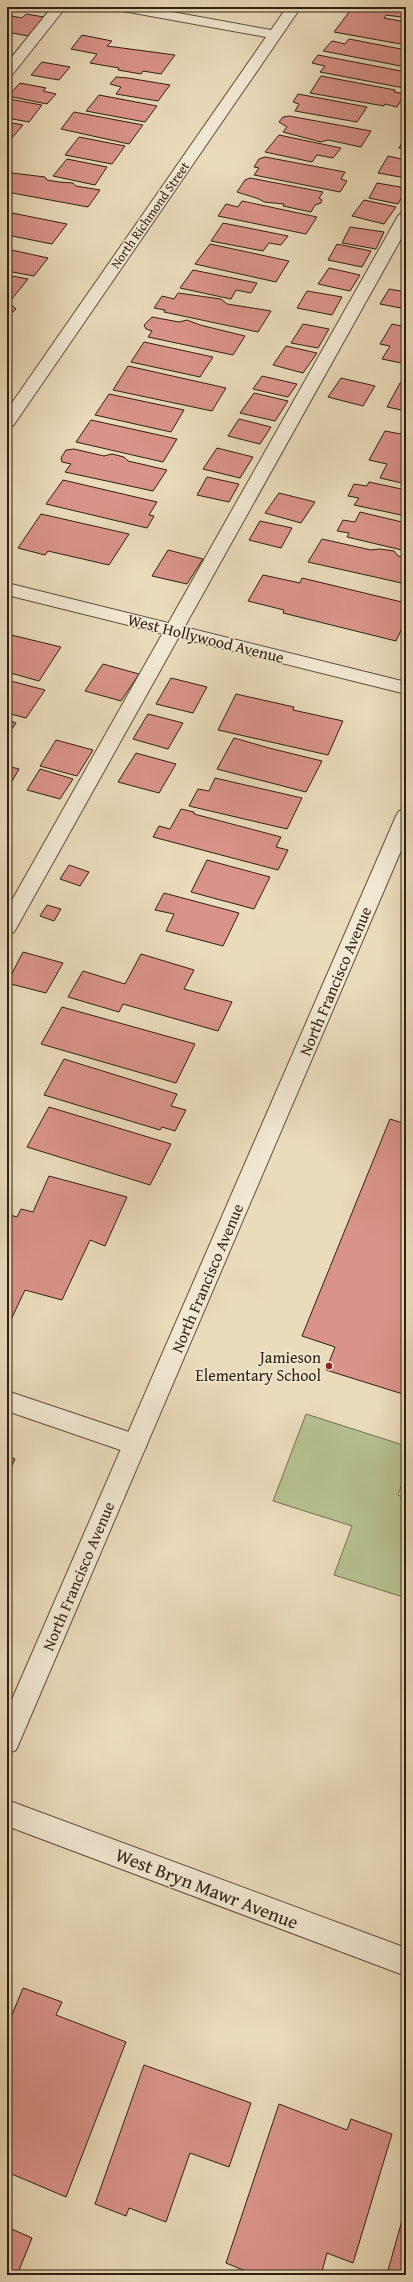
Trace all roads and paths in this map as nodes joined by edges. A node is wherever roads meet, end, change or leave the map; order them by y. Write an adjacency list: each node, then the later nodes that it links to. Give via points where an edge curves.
1 (60, 7): 5 (street)
2 (122, 7): 4 (street)
3 (294, 7): 4 (street, North Richmond Street)
4 (274, 35): 7 (street, North Richmond Street)
5 (7, 72)
6 (406, 216): 9 (street)
7 (7, 422)
8 (7, 589): 9 (street, West Hollywood Avenue)
9 (174, 630): 10 (street, West Hollywood Avenue); 12 (street)
10 (406, 688)
11 (406, 816): 14 (street, North Francisco Avenue)
12 (7, 927)
13 (7, 1401): 14 (street)
14 (135, 1444): 15 (street, North Francisco Avenue)
15 (7, 1741)
16 (7, 1813): 17 (street, West Bryn Mawr Avenue)
17 (406, 1962)

